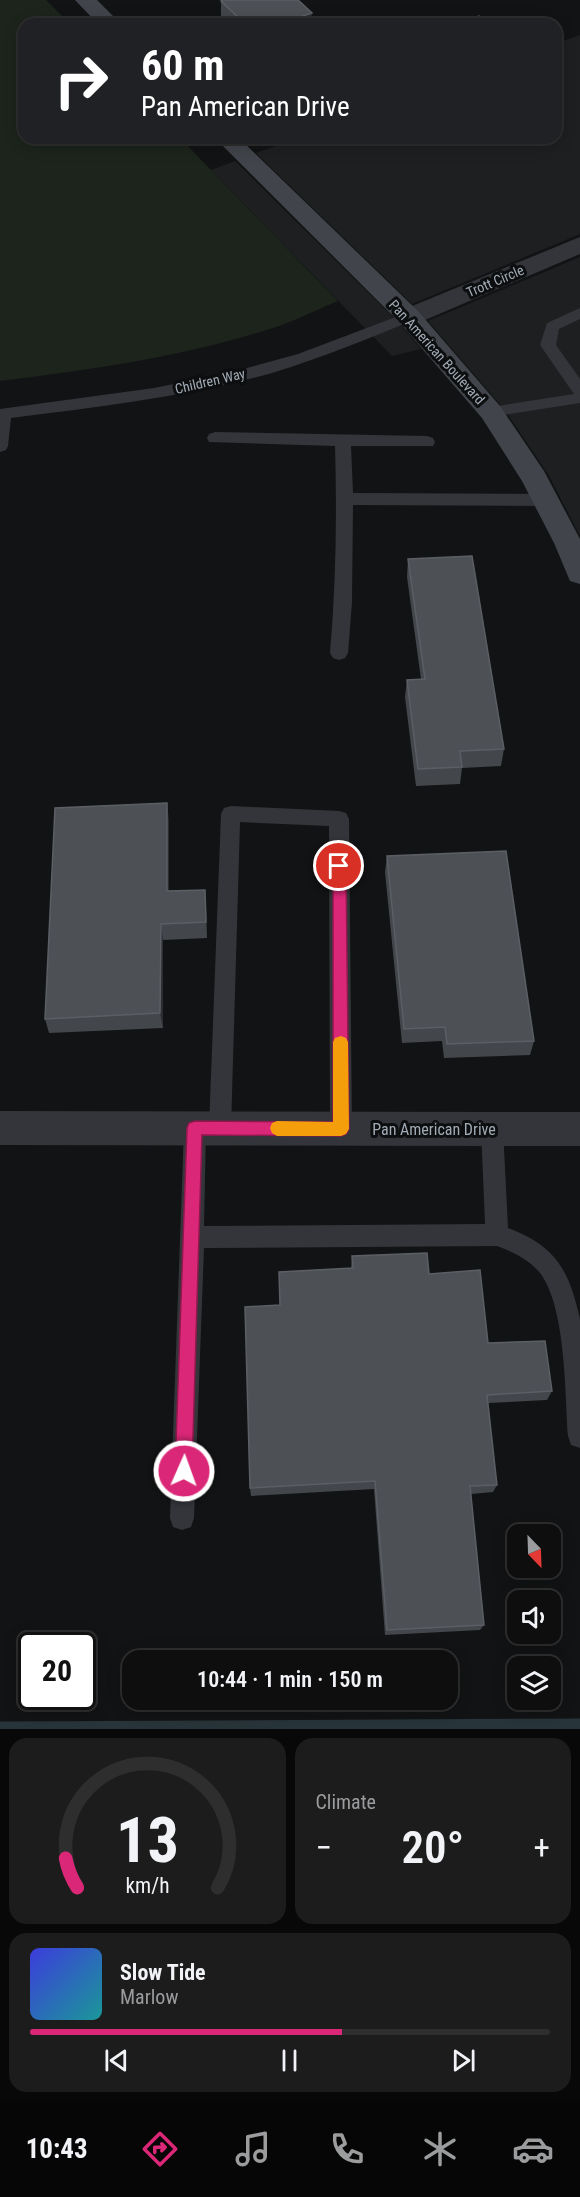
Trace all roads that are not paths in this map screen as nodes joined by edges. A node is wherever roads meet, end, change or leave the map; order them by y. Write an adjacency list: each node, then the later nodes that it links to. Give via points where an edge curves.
1 (86, 0): 2 (street)
2 (104, 18)
3 (232, 144): 6 (street, Pan American Boulevard)
4 (580, 245): 6 (street, Trott Circle)
5 (580, 313): 7 (lane, via 552,326 548,345)
6 (409, 317): 9 (street, Pan American Boulevard); 13 (lane, Children Way, via 302,358 208,382 119,399 3,414)
7 (580, 391)
8 (580, 398): 9 (lane)
9 (491, 412): 15 (street, Pan American Boulevard)
10 (215, 438): 11 (lane)
11 (343, 440): 12 (lane); 14 (lane)
12 (427, 442)
13 (0, 446)
14 (345, 499): 15 (lane); 17 (lane)
15 (546, 500): 16 (street, Pan American Boulevard)
16 (580, 573)
17 (339, 653)
18 (0, 1128): 19 (street, Pan American Drive)
19 (208, 1128): 21 (street, Pan American Drive); 21 (lane, via 231,814 339,819); 24 (lane)
20 (492, 1128): 21 (street, Pan American Drive); 22 (street, Pan American Drive); 23 (lane)
21 (341, 1129)
22 (580, 1129)
23 (497, 1235): 24 (lane); 25 (lane, via 525,1244 548,1264 560,1282 567,1309)
24 (193, 1238): 26 (lane)
25 (580, 1436)
26 (182, 1518)

